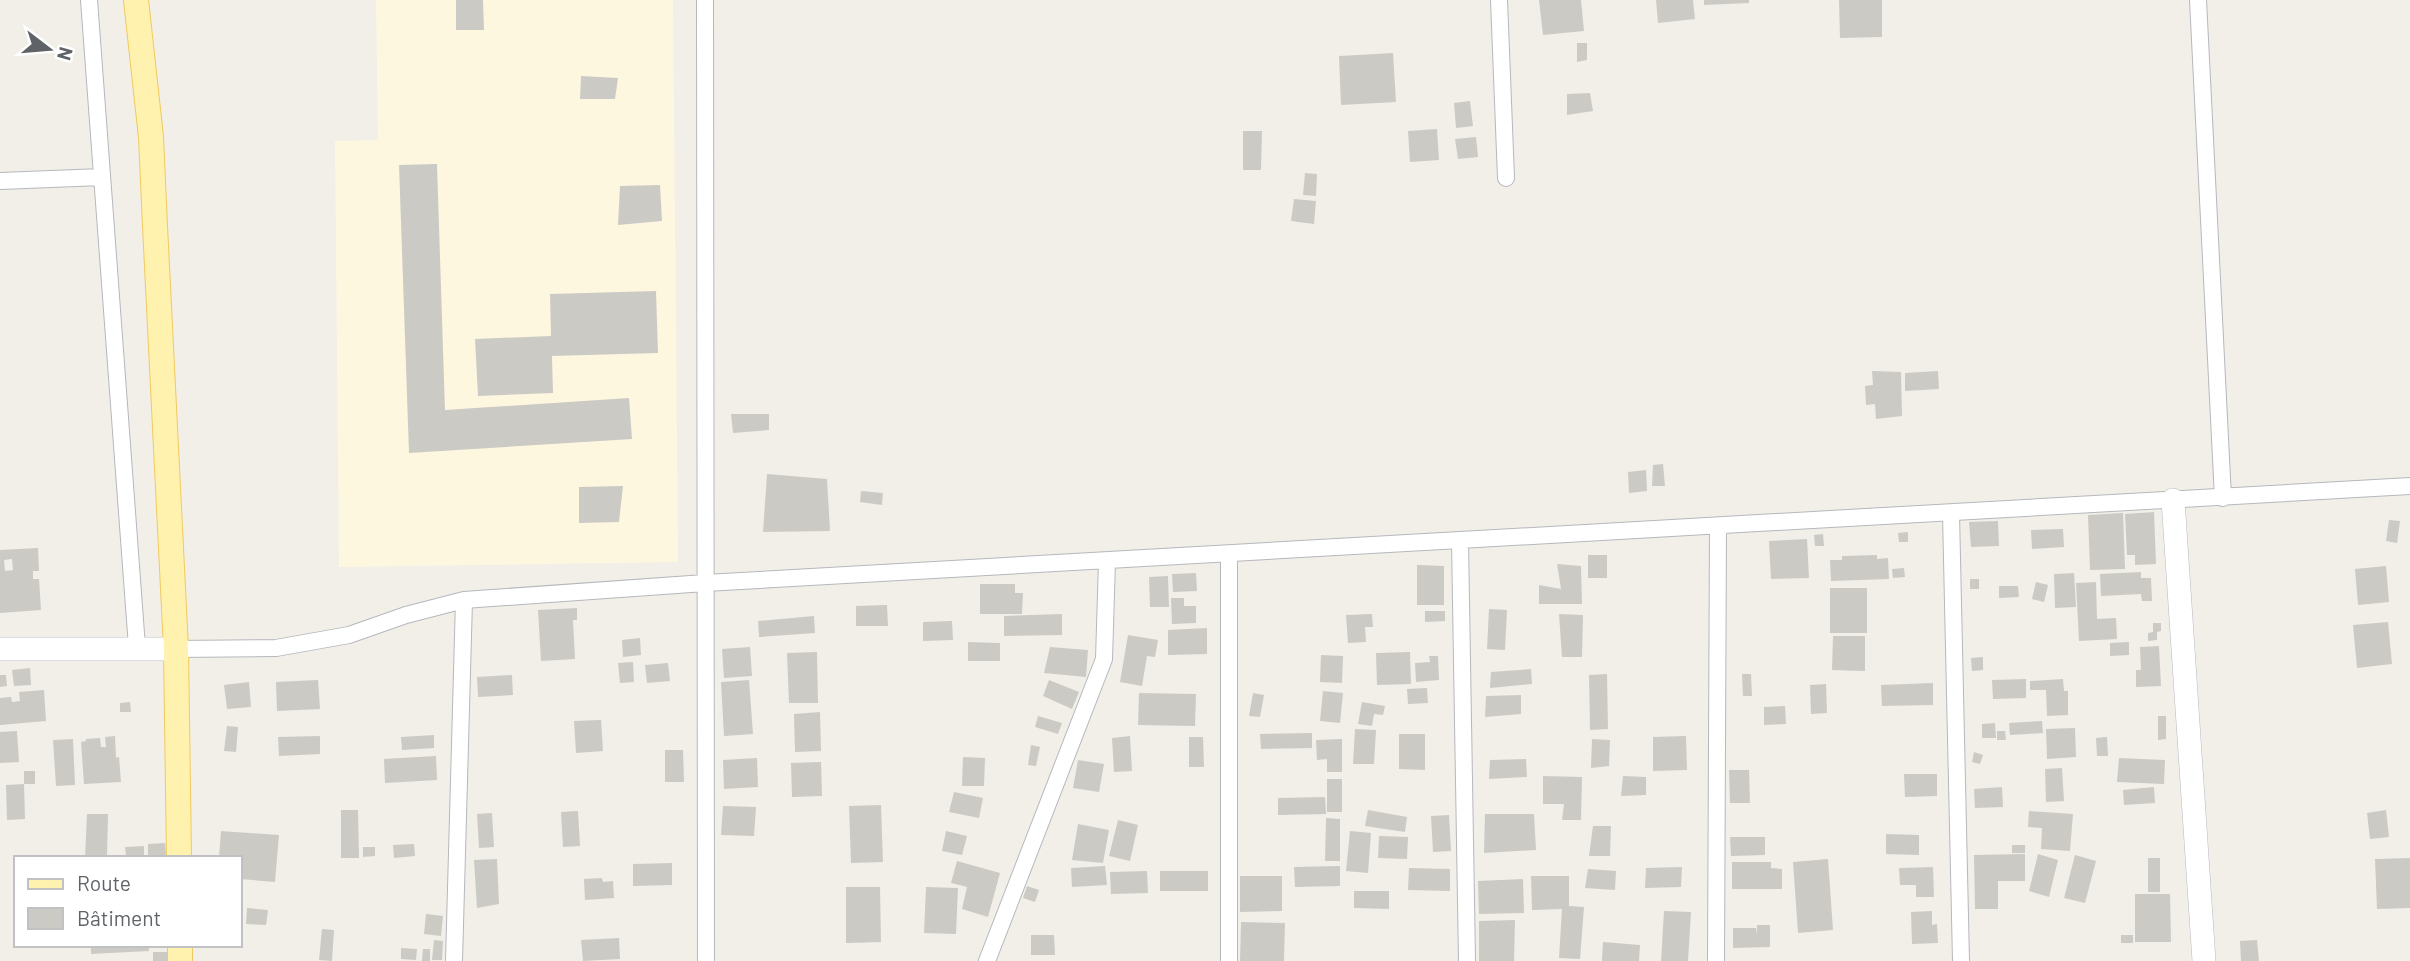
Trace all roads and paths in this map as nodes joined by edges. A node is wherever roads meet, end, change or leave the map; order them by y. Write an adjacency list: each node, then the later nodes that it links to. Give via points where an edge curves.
1 (89, 0): 6 (street)
2 (136, 0): 21 (main road, via 151,137)
3 (705, 0): 17 (street)
4 (1499, 0): 7 (street)
5 (2198, 0): 10 (street)
6 (102, 177): 8 (street); 19 (street)
7 (1506, 178)
8 (0, 181)
9 (2410, 486): 10 (street)
10 (2223, 498): 11 (street)
11 (2173, 500): 12 (street); 30 (street)
12 (1951, 514): 13 (street); 29 (street)
13 (1718, 527): 14 (street); 28 (street)
14 (1460, 541): 15 (street); 27 (street)
15 (1229, 554): 16 (street); 26 (street)
16 (1107, 561): 17 (street); 25 (street, via 1104,659)
17 (705, 583): 18 (street); 24 (street)
18 (464, 600): 21 (street, via 349,635 276,648); 23 (street)
19 (137, 647): 20 (street); 21 (street)
20 (0, 649)
21 (176, 649): 22 (main road)
22 (179, 856)
23 (454, 961)
24 (706, 961)
25 (987, 961)
26 (1228, 961)
27 (1467, 961)
28 (1716, 961)
29 (1961, 961)
30 (2204, 961)

